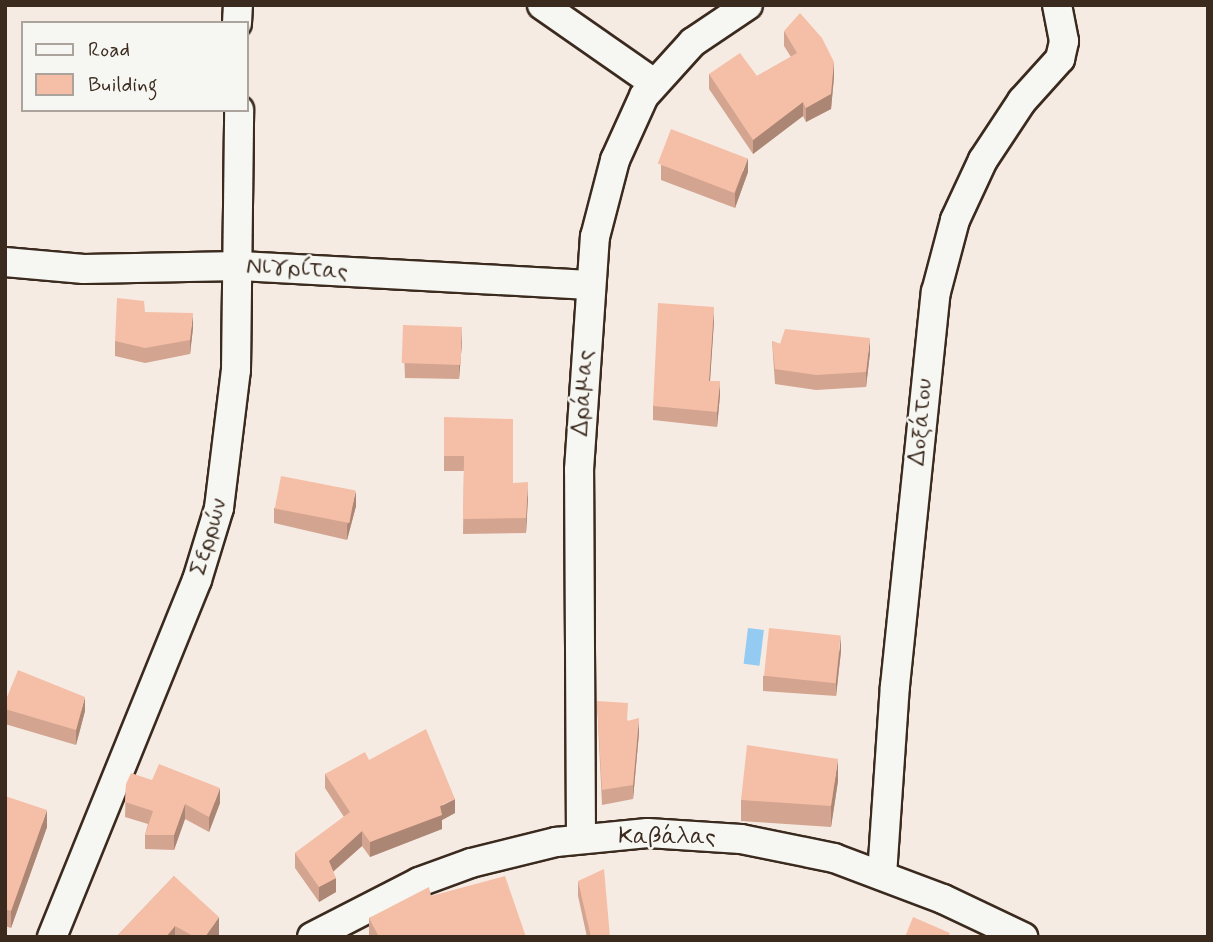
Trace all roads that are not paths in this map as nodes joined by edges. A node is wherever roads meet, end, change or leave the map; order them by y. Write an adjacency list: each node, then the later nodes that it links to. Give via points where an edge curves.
1 (542, 5): 4 (street)
2 (747, 5): 4 (street, Δράμας, via 693,42)
3 (1057, 5): 10 (street, Δοξάτου, via 1064,41 1060,59 1022,101 983,160 955,220 936,292 895,686)
4 (654, 83): 8 (street, Δράμας, via 615,160 595,237)
5 (239, 112): 7 (street, Σερρών)
6 (5, 262): 7 (street, Νιγρίτας, via 84,269)
7 (240, 266): 8 (street, Νιγρίτας); 11 (street, Σερρών, via 232,424 219,508 197,580)
8 (589, 285): 9 (street, Δράμας, via 576,585)
9 (581, 839): 10 (street, Καβάλας, via 648,833 741,839 834,858); 12 (street, Καβάλας, via 448,870)
10 (882, 875): 13 (street, Καβάλας)
11 (52, 937)
12 (312, 937)
13 (1023, 937)

